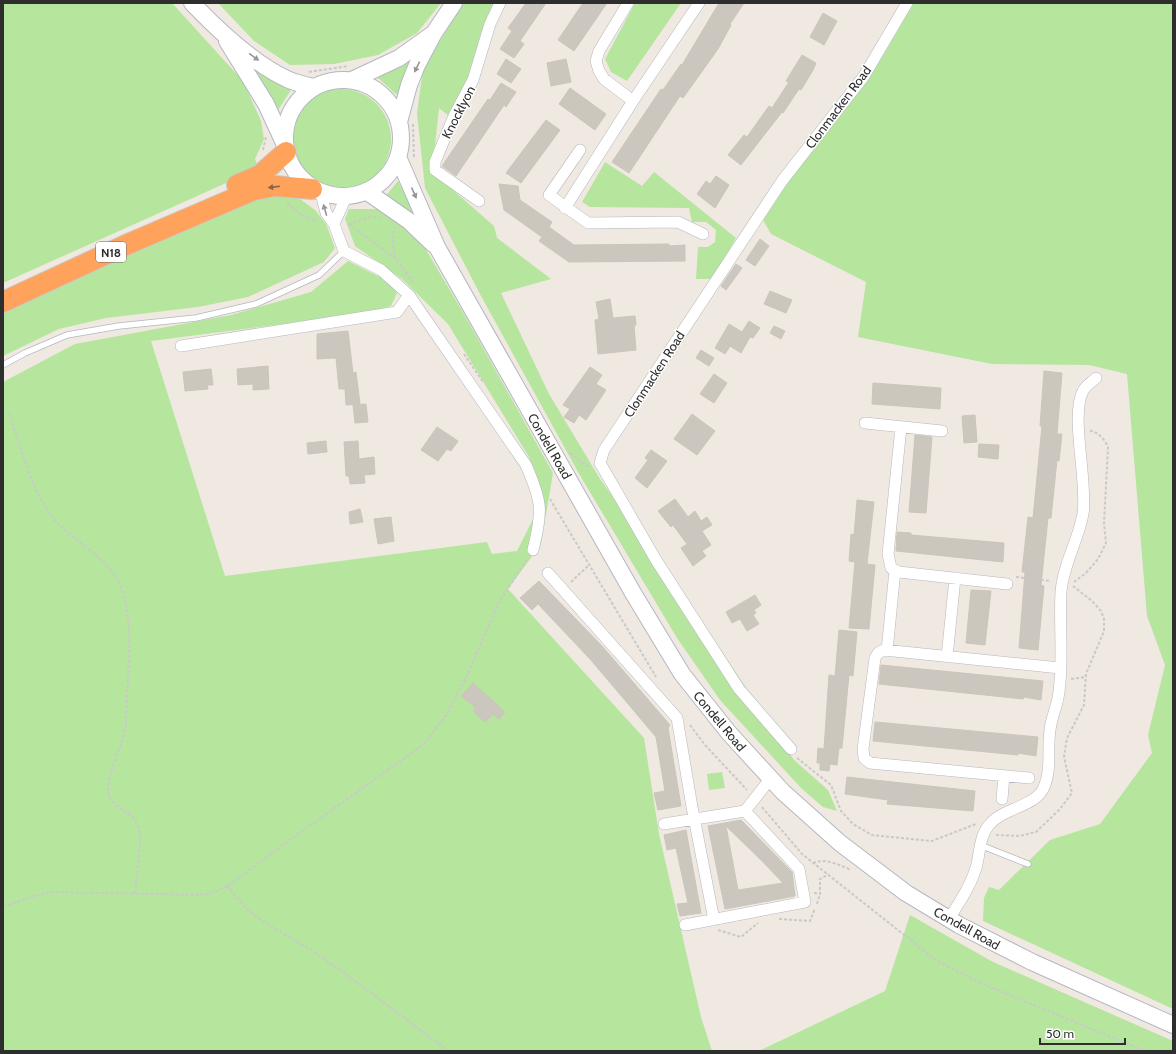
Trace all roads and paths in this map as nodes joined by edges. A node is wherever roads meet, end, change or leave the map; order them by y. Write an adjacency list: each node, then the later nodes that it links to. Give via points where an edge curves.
1 (192, 3): 8 (main road)
2 (454, 3): 7 (main road)
3 (500, 3): 21 (street, Knocklyon, via 490,24 473,80 454,116 434,170)
4 (628, 3): 12 (street, via 599,50 596,61 598,71 604,79)
5 (700, 3): 12 (street)
6 (907, 3): 43 (street, Clonmacken Road, via 864,76 782,181 604,450)
7 (434, 33): 10 (main road, via 399,58); 13 (main road, one-way to 13, via 408,85)
8 (223, 34): 11 (main road, one-way to 11, via 287,79); 14 (main road, via 266,104)
9 (306, 72): 10 (path)
10 (351, 73): 11 (main road, via 339,80); 13 (main road, via 377,90)
11 (314, 87): 14 (main road, via 303,95 288,118)
12 (633, 101): 23 (street)
13 (406, 120): 16 (main road); 17 (path)
14 (285, 149): 18 (main road, via 300,178); 31 (highway, N18, via 260,175)
15 (580, 150): 23 (street, via 549,195)
16 (398, 157): 19 (main road, via 391,171 380,183); 29 (main road, one-way to 29)
17 (414, 160)
18 (317, 191): 20 (main road); 27 (street, one-way to 18, via 327,216); 33 (highway, N18, one-way to 33, via 275,186 254,190 128,244)
19 (366, 191): 20 (main road); 29 (main road, via 409,221)
20 (346, 197): 27 (street)
21 (479, 201)
22 (286, 202): 25 (path, via 301,215)
23 (565, 208): 28 (street, via 588,223 678,222)
24 (382, 217): 26 (path, via 370,217 349,224 396,259 392,239)
25 (314, 220)
26 (397, 222)
27 (334, 224): 30 (street)
28 (703, 234)
29 (437, 248): 57 (main road, Condell Road, via 633,593 682,674 729,733)
30 (344, 251): 32 (street, via 381,270); 35 (lane, via 320,274 256,304 196,318 119,326 67,335)
31 (3, 289)
32 (409, 295): 34 (street, via 397,312); 44 (street, via 526,465 539,496 540,521)
33 (3, 302)
34 (181, 346)
35 (3, 364)
36 (1096, 378): 40 (street, via 1083,391)
37 (9, 414): 71 (path, via 36,488 52,516 106,564 116,576 123,593 128,626 126,723 108,789 113,803 134,819 139,828 140,844)
38 (865, 423): 39 (street)
39 (901, 427): 41 (street); 46 (street, via 888,554 891,568)
40 (1079, 430): 50 (street, via 1084,484 1083,512); 63 (path, via 1095,431 1105,439 1108,458 1104,523 1106,543 1098,559 1086,573 1067,583 1092,601 1104,619 1104,631 1086,674 1084,705 1067,738 1064,757 1072,792 1060,809 1036,832 1020,836 1002,836)
41 (942, 431)
42 (567, 451): 43 (path, via 591,469)
43 (600, 463): 55 (street, via 656,560 739,689)
44 (533, 550): 69 (path, via 498,604 467,676 445,717 424,744)
45 (588, 565): 51 (path)
46 (895, 570): 48 (street); 52 (street)
47 (548, 573): 51 (street)
48 (955, 578): 49 (street); 53 (street)
49 (1010, 580): 50 (path)
50 (1063, 582): 54 (street)
51 (562, 590): 61 (street, via 677,718)
52 (887, 651): 53 (street); 56 (street, via 878,653 875,658 864,758 876,764)
53 (947, 657): 54 (street)
54 (1060, 668): 63 (street, via 1058,698 1050,730 1045,786 1034,800 1006,812)
55 (791, 749): 63 (path, via 792,754 831,785 841,811 852,824 872,836 932,841 975,824)
56 (1004, 776): 58 (street); 59 (street)
57 (771, 778): 60 (street); 73 (main road, Condell Road, via 840,843 906,893)
58 (1029, 778)
59 (1002, 799)
60 (745, 811): 61 (street); 70 (street, via 799,869)
61 (694, 819): 62 (street); 74 (street)
62 (664, 824)
63 (986, 830): 64 (street)
64 (980, 845): 66 (lane); 73 (street, via 976,868 967,890)
65 (813, 863): 67 (path, via 819,861)
66 (1028, 864)
67 (849, 869)
68 (829, 874): 70 (path, via 820,879 820,894)
69 (227, 886): 71 (path, via 209,894); 77 (path, via 248,910 260,919 347,975)
70 (803, 891): 74 (street, via 805,902)
71 (134, 894): 72 (path, via 52,892)
72 (3, 907)
73 (949, 919): 76 (main road, Condell Road, via 1032,962)
74 (714, 920): 75 (street)
75 (685, 925)
76 (1173, 1026)
77 (448, 1051)

